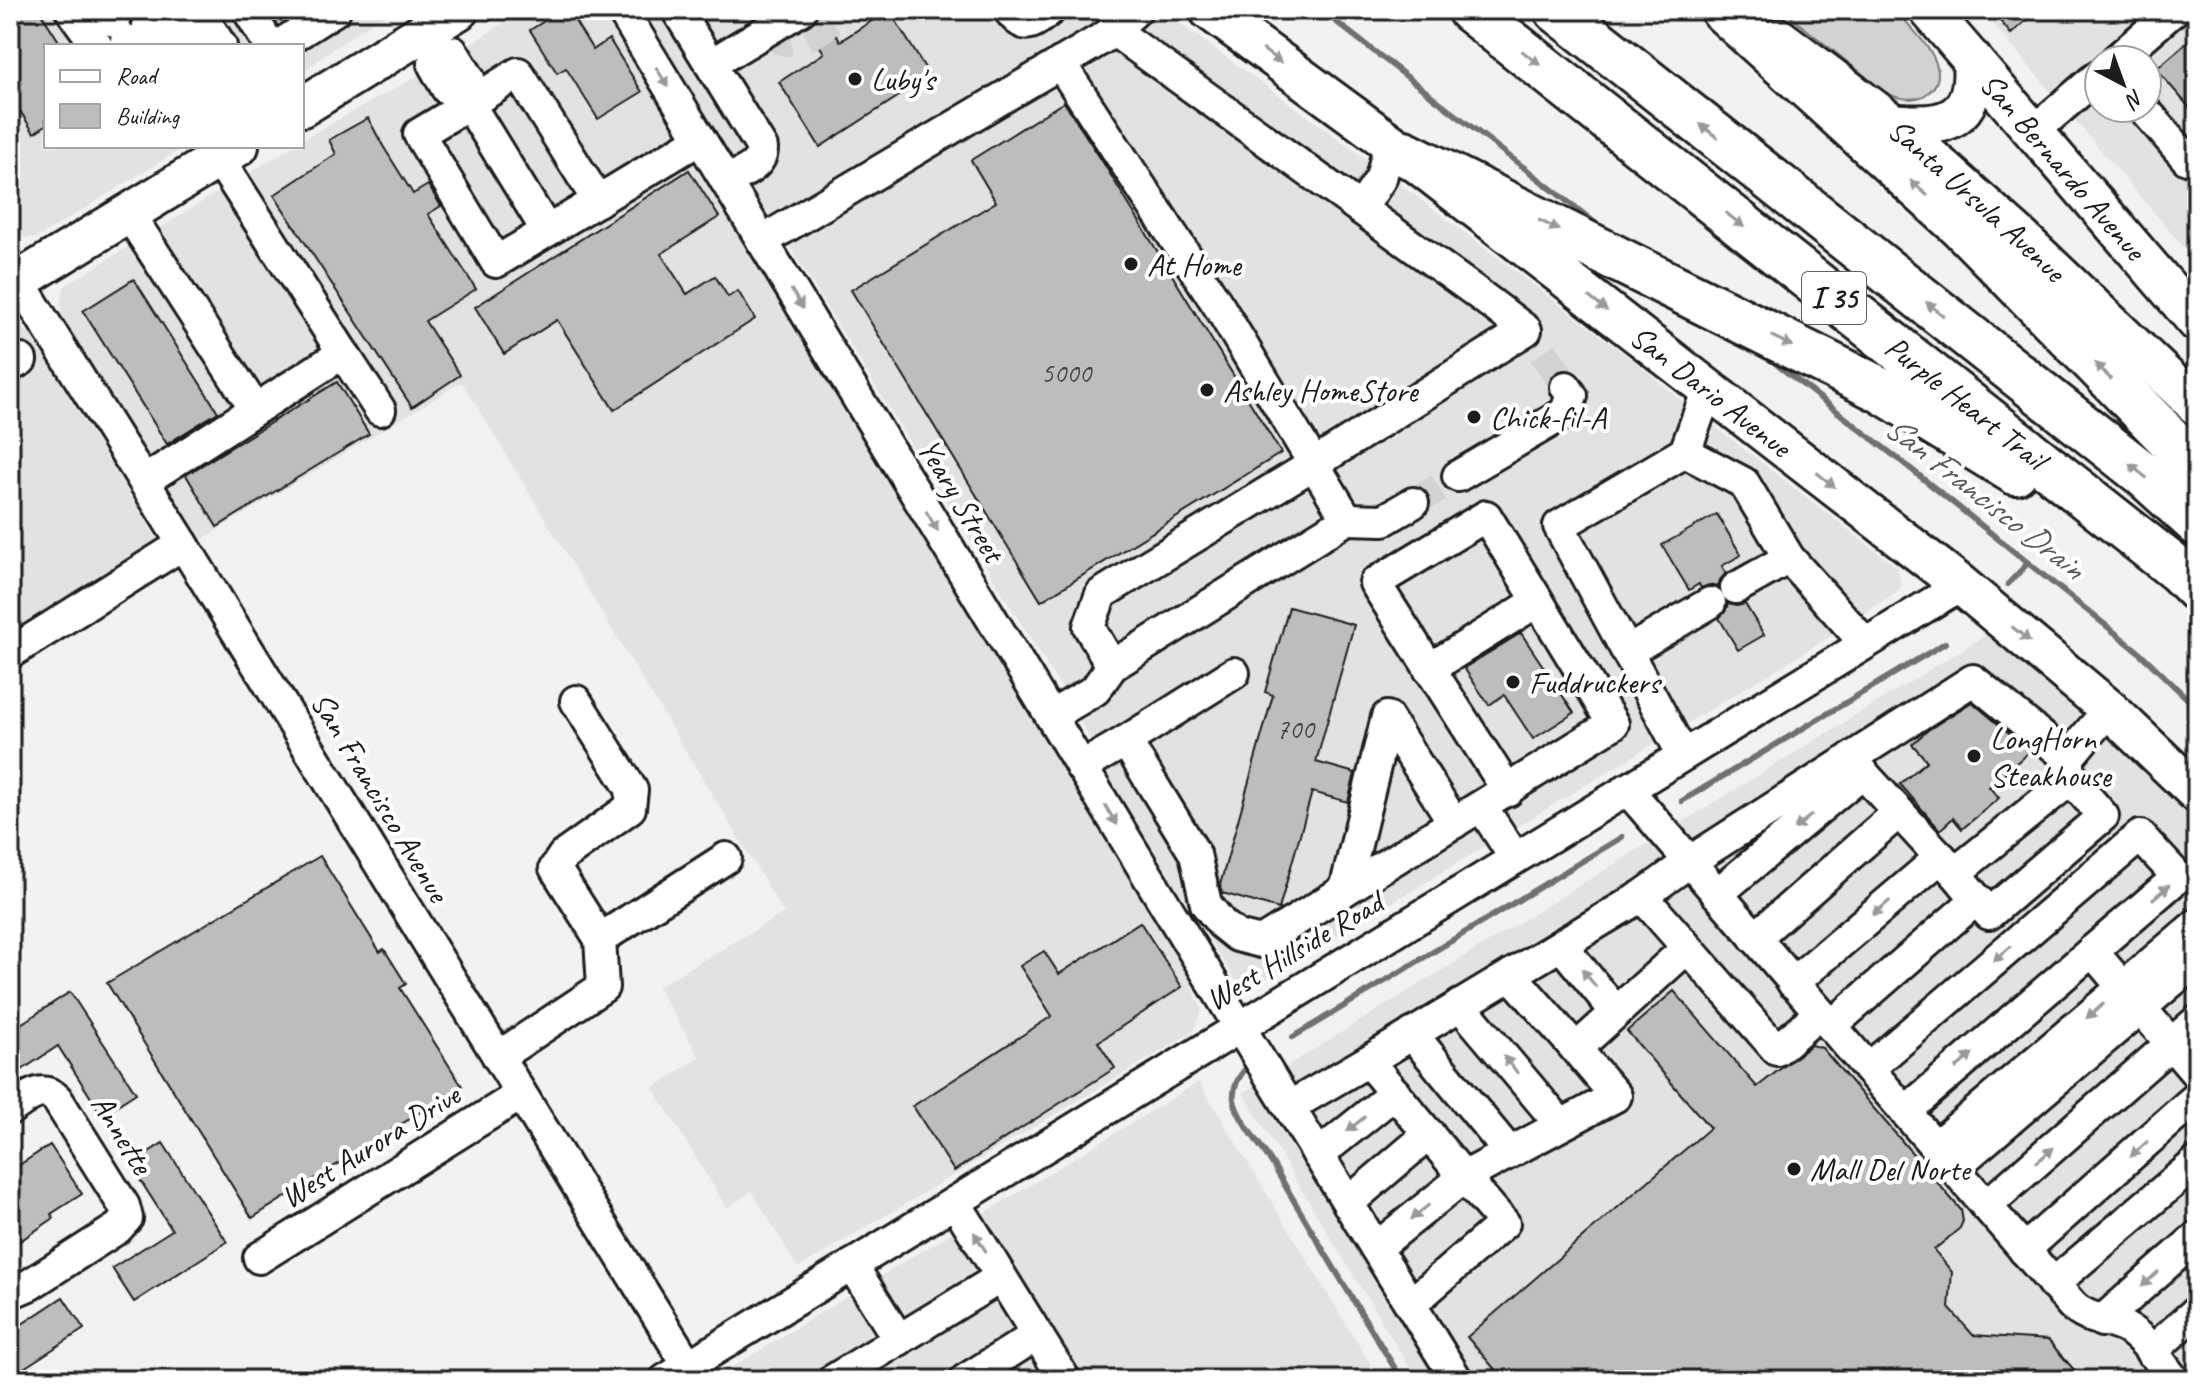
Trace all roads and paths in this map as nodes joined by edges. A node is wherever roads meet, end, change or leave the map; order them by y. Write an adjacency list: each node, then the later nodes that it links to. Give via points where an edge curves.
1 (71, 10): 18 (street)
2 (218, 10): 23 (street)
3 (248, 10): 23 (street)
4 (335, 10): 23 (street)
5 (622, 10): 34 (street, Yeary Street, one-way to 34)
6 (677, 10): 27 (street)
7 (801, 10): 27 (street)
8 (1009, 10): 9 (street, via 1026,25)
9 (1050, 10)
10 (1136, 10): 20 (street)
11 (1209, 10): 35 (main road, San Dario Avenue, one-way to 35)
12 (1470, 10): 62 (highway, Purple Heart Trail / I 35, one-way to 62)
13 (1557, 10): 59 (highway, Purple Heart Trail / I 35, one-way to 13, via 2143,474)
14 (1723, 10): 54 (highway, one-way to 14, via 1962,227)
15 (1743, 10): 31 (main road, Santa Ursula Avenue)
16 (1929, 10): 25 (main road, San Bernardo Avenue)
17 (2174, 10): 24 (street)
18 (139, 29): 21 (street); 22 (street)
19 (442, 30): 29 (street, via 469,78); 30 (main road)
20 (1113, 30): 26 (street); 40 (street)
21 (184, 44)
22 (211, 44)
23 (258, 44)
24 (2135, 44)
25 (1972, 59): 31 (main road, via 1969,100 1959,113 1922,126); 33 (main road, San Bernardo Avenue)
26 (1060, 63): 43 (street); 53 (street, via 1220,308)
27 (711, 64): 38 (street, via 762,148 758,163)
28 (2083, 89): 33 (street)
29 (466, 97): 39 (street, via 518,73); 42 (street); 42 (street, via 419,134 496,262)
30 (304, 102)
31 (1892, 123): 49 (main road, Santa Ursula Avenue)
32 (2157, 124): 37 (street)
33 (2034, 131): 45 (main road, San Bernardo Avenue)
34 (700, 139): 38 (street, Yeary Street); 39 (street)
35 (1397, 148): 40 (street); 48 (main road, San Dario Avenue, one-way to 48); 62 (highway, one-way to 62, via 1879,389)
36 (229, 152): 41 (main road); 46 (street)
37 (2187, 159)
38 (726, 181): 43 (street, Yeary Street)
39 (598, 201): 42 (street)
40 (1361, 209): 53 (street, via 1535,341)
41 (129, 214): 44 (main road); 50 (street)
42 (547, 231)
43 (762, 241): 73 (street, Yeary Street, one-way to 73)
44 (13, 278): 56 (street, San Francisco Avenue)
45 (2197, 322)
46 (343, 353): 50 (street); 51 (street)
47 (1566, 387): 55 (street, via 1572,396 1565,413)
48 (1708, 389): 52 (street); 63 (main road, San Dario Avenue, one-way to 63)
49 (2197, 406)
50 (255, 409): 56 (street)
51 (380, 410)
52 (1685, 452): 61 (street, via 1744,483); 66 (street, via 1559,526)
53 (1314, 464): 58 (street); 68 (street, via 1101,594 1089,627)
54 (2197, 467)
55 (1458, 476)
56 (144, 481): 60 (street, San Francisco Avenue)
57 (1413, 503): 58 (street, via 1384,520)
58 (1347, 519): 68 (street)
59 (2197, 523)
60 (183, 544): 67 (street); 113 (street, San Francisco Avenue)
61 (1789, 558): 65 (street); 66 (street)
62 (2188, 580)
63 (1961, 585): 65 (street, West Hillside Road); 72 (main road, San Dario Avenue, one-way to 72)
64 (1538, 601): 69 (street); 69 (street, via 1486,516 1375,583); 80 (street, via 1613,724)
65 (1865, 643): 75 (street, West Hillside Road)
66 (1627, 652): 75 (street)
67 (10, 653)
68 (1112, 666): 73 (street, via 1095,690)
69 (1429, 669): 80 (street)
70 (1234, 673): 74 (street)
71 (576, 701): 97 (street, via 632,790 630,808 563,856 555,868)
72 (2109, 709): 78 (street); 81 (main road, San Dario Avenue)
73 (1051, 716): 77 (street, Yeary Street)
74 (1126, 741): 77 (street); 91 (street, via 1195,854 1206,904 1237,936 1261,942)
75 (1683, 755): 79 (street, West Hillside Road)
76 (1856, 765): 78 (street, via 1973,680); 83 (street); 89 (street); 92 (street, one-way to 92)
77 (1081, 767): 109 (street, Yeary Street, one-way to 109)
78 (2070, 768): 84 (street); 90 (street)
79 (1627, 789): 88 (street, West Hillside Road); 89 (street)
80 (1508, 791): 82 (street)
81 (2197, 793)
82 (1482, 807): 85 (street); 88 (street)
83 (1899, 812): 90 (street); 96 (street)
84 (2103, 816): 86 (street); 94 (street, via 1989,914)
85 (1454, 823): 91 (street); 91 (street, via 1387,717)
86 (2140, 836): 100 (street, one-way to 86, via 2178,877); 115 (street, one-way to 115)
87 (726, 858): 97 (street)
88 (1515, 858): 109 (street, West Hillside Road)
89 (1689, 862): 92 (street); 93 (street)
90 (1948, 865): 94 (street); 103 (street, one-way to 103)
91 (1345, 890)
92 (1717, 894): 96 (street)
93 (1642, 896): 98 (street); 99 (street)
94 (1977, 899): 107 (street)
95 (2197, 924): 104 (street)
96 (1755, 938): 103 (street)
97 (600, 939): 113 (street, via 603,987)
98 (1561, 945): 102 (street); 106 (street, one-way to 98)
99 (1687, 948): 106 (street); 107 (street, via 1777,1050)
100 (2092, 951): 104 (street); 122 (street, one-way to 100)
101 (2197, 960): 104 (street)
102 (1511, 975): 105 (street); 112 (street)
103 (1793, 983): 107 (street)
104 (2131, 999): 111 (street); 127 (street)
105 (1460, 1005): 110 (street); 123 (street, one-way to 105)
106 (1616, 1012): 112 (street)
107 (1825, 1019): 115 (street)
108 (2197, 1021): 111 (street)
109 (1239, 1026): 120 (street, Yeary Street); 130 (street, West Hillside Road)
110 (1412, 1034): 114 (street); 125 (street)
111 (2171, 1044): 116 (street); 132 (street, one-way to 111)
112 (1576, 1049): 123 (street, via 1616,1096)
113 (498, 1057): 118 (street, San Francisco Avenue)
114 (1368, 1061): 117 (street); 120 (street)
115 (1868, 1069): 122 (street)
116 (2197, 1074)
117 (1395, 1093): 124 (street); 126 (street, one-way to 126)
118 (520, 1095): 136 (street, West Aurora Drive); 147 (street, San Francisco Avenue)
119 (2197, 1097): 135 (street, one-way to 135)
120 (1289, 1107): 126 (street, Yeary Street)
121 (10, 1109): 140 (street, Annette, via 39,1092 52,1093 127,1218 29,1285)
122 (1905, 1112): 127 (street)
123 (1561, 1125): 125 (street)
124 (1429, 1134): 129 (street); 131 (street)
125 (1509, 1152): 129 (street)
126 (1318, 1155): 131 (street, Yeary Street)
127 (1944, 1158): 132 (street)
128 (2197, 1162): 139 (street)
129 (1464, 1177): 134 (street, one-way to 134); 141 (street, via 1504,1223)
130 (955, 1202): 137 (street, West Hillside Road); 138 (street, one-way to 130)
131 (1348, 1203): 134 (street, Yeary Street)
132 (1986, 1206): 135 (street)
133 (2197, 1237): 143 (street, one-way to 143)
134 (1376, 1248): 141 (street, Yeary Street)
135 (2024, 1250): 139 (street)
136 (259, 1258)
137 (852, 1265): 145 (street); 147 (street, West Hillside Road)
138 (1001, 1277): 144 (street); 145 (street)
139 (2053, 1284): 143 (street, via 2079,1313)
140 (10, 1288)
141 (1411, 1304): 151 (street, Yeary Street)
142 (2197, 1311): 146 (street)
143 (2102, 1321): 146 (street, via 2133,1332)
144 (1037, 1335): 149 (street); 150 (street)
145 (899, 1340): 148 (street)
146 (2151, 1352): 152 (street)
147 (683, 1375)
148 (833, 1380)
149 (965, 1380)
150 (1065, 1380)
151 (1457, 1380)
152 (2174, 1380)

